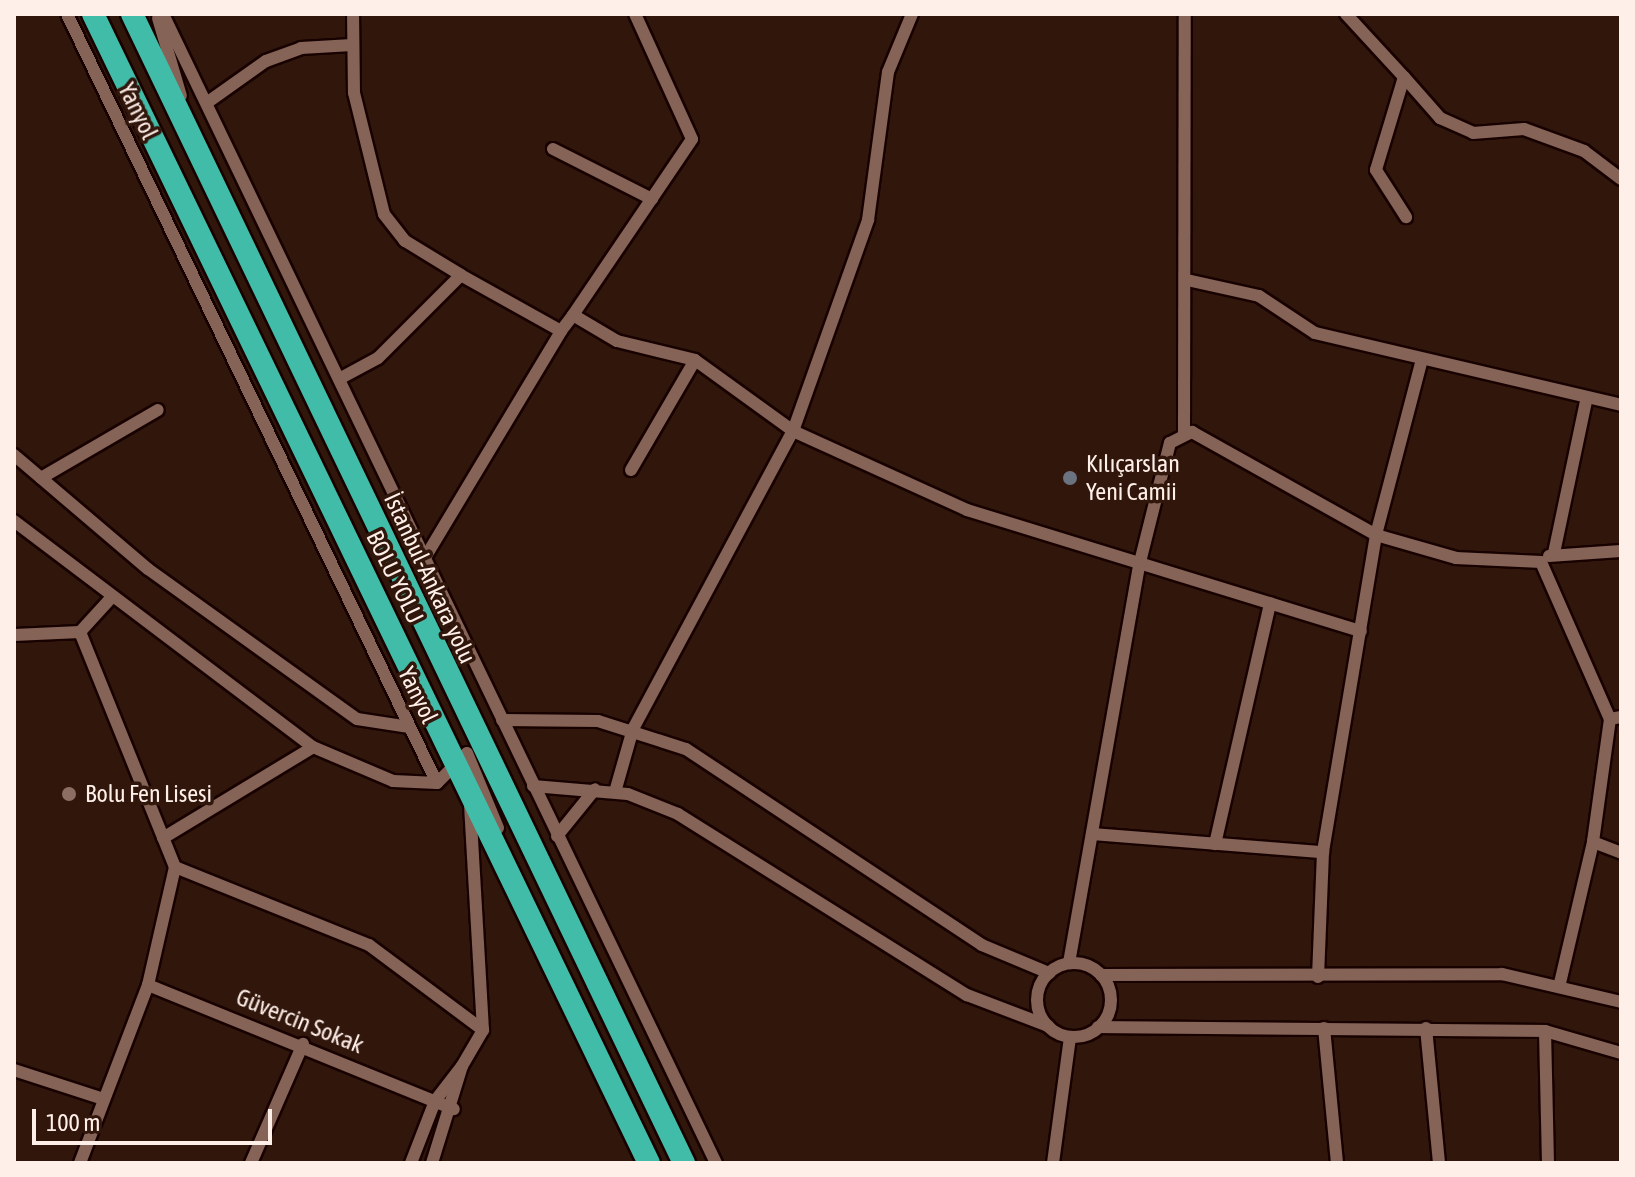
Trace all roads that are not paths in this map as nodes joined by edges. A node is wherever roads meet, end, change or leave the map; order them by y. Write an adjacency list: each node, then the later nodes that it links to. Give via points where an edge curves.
1 (67, 14): 47 (street, Yanyol)
2 (93, 14): 89 (highway, BOLU YOLU)
3 (132, 14): 13 (highway, İstanbul-Ankara yolu)
4 (160, 14): 12 (street); 13 (street)
5 (353, 14): 10 (street)
6 (635, 14): 16 (street, via 692,139)
7 (912, 14): 28 (street, via 888,72 868,220)
8 (1185, 14): 19 (street)
9 (1346, 14): 11 (street)
10 (352, 45): 12 (street, via 301,48 266,61); 18 (street, via 356,104 384,214 405,241)
11 (1404, 77): 15 (street, via 1440,118 1473,133 1524,129 1584,151); 17 (street, via 1376,170)
12 (208, 102): 24 (street)
13 (196, 145): 90 (highway, İstanbul-Ankara yolu)
14 (553, 149): 16 (street)
15 (1621, 179)
16 (652, 199): 20 (street)
17 (1406, 217)
18 (461, 275): 21 (street); 24 (street, via 378,358)
19 (1187, 280): 23 (street, via 1259,296 1315,333); 29 (street)
20 (573, 315): 21 (street); 22 (street, via 617,341)
21 (561, 331): 37 (street)
22 (695, 360): 28 (street); 31 (street)
23 (1421, 363): 25 (street); 34 (street)
24 (339, 379): 37 (street)
25 (1587, 397): 26 (street); 36 (street)
26 (1621, 405)
27 (158, 410): 32 (street)
28 (793, 431): 38 (street, via 967,510); 48 (street)
29 (1184, 433): 34 (street); 38 (street, via 1170,443)
30 (14, 455): 32 (street)
31 (631, 470)
32 (41, 478): 47 (street, via 148,569 357,719)
33 (14, 521): 40 (street)
34 (1376, 535): 39 (street, via 1400,548 1456,558); 42 (street)
35 (1621, 551): 36 (street)
36 (1554, 553): 39 (street)
37 (423, 561): 46 (street)
38 (1140, 562): 41 (street); 55 (street)
39 (1541, 562): 45 (street)
40 (112, 597): 43 (street); 49 (street)
41 (1270, 603): 42 (street); 59 (street)
42 (1361, 631): 60 (street)
43 (80, 632): 44 (street); 57 (street)
44 (14, 635)
45 (1615, 718): 58 (street)
46 (502, 720): 48 (street, via 573,718); 52 (street)
47 (409, 727): 51 (street, Yanyol)
48 (633, 729): 54 (street); 64 (street, via 686,749 982,945)
49 (313, 747): 51 (street, via 393,781); 57 (street)
50 (467, 753): 51 (street); 74 (street); 88 (street)
51 (437, 783)
52 (533, 786): 53 (street); 56 (street)
53 (595, 789): 54 (street); 56 (street)
54 (615, 792): 70 (street, via 678,814 967,995)
55 (1092, 834): 59 (street); 63 (street)
56 (557, 836): 91 (street)
57 (163, 838): 62 (street)
58 (1593, 842): 61 (street); 67 (street)
59 (1215, 844): 60 (street)
60 (1323, 852): 66 (street)
61 (1621, 853)
62 (175, 867): 68 (street); 74 (street, via 369,945)
63 (1069, 963): 64 (street); 65 (street)
64 (1049, 973): 70 (street, via 1037,1005)
65 (1101, 975): 66 (street); 71 (street, via 1111,998)
66 (1318, 977): 67 (street, via 1502,974)
67 (1560, 983): 69 (street)
68 (148, 985): 77 (street, Güvercin Sokak); 81 (street)
69 (1621, 1002)
70 (1048, 1026): 76 (street)
71 (1098, 1027): 72 (street); 76 (street)
72 (1324, 1028): 73 (street); 93 (street)
73 (1426, 1028): 75 (street); 94 (street)
74 (483, 1030): 79 (street)
75 (1545, 1031): 78 (street); 95 (street)
76 (1070, 1037): 92 (street)
77 (303, 1044): 82 (street, Güvercin Sokak); 85 (street)
78 (1621, 1053)
79 (462, 1066): 82 (street); 83 (street)
80 (14, 1070): 81 (street)
81 (103, 1099): 84 (street)
82 (435, 1101): 83 (street, Güvercin Sokak); 86 (street)
83 (454, 1109): 87 (street)
84 (80, 1163)
85 (251, 1163)
86 (411, 1163)
87 (432, 1163)
88 (639, 1163)
89 (649, 1163)
90 (684, 1163)
91 (716, 1163)
92 (1053, 1163)
93 (1337, 1163)
94 (1439, 1163)
95 (1548, 1163)

